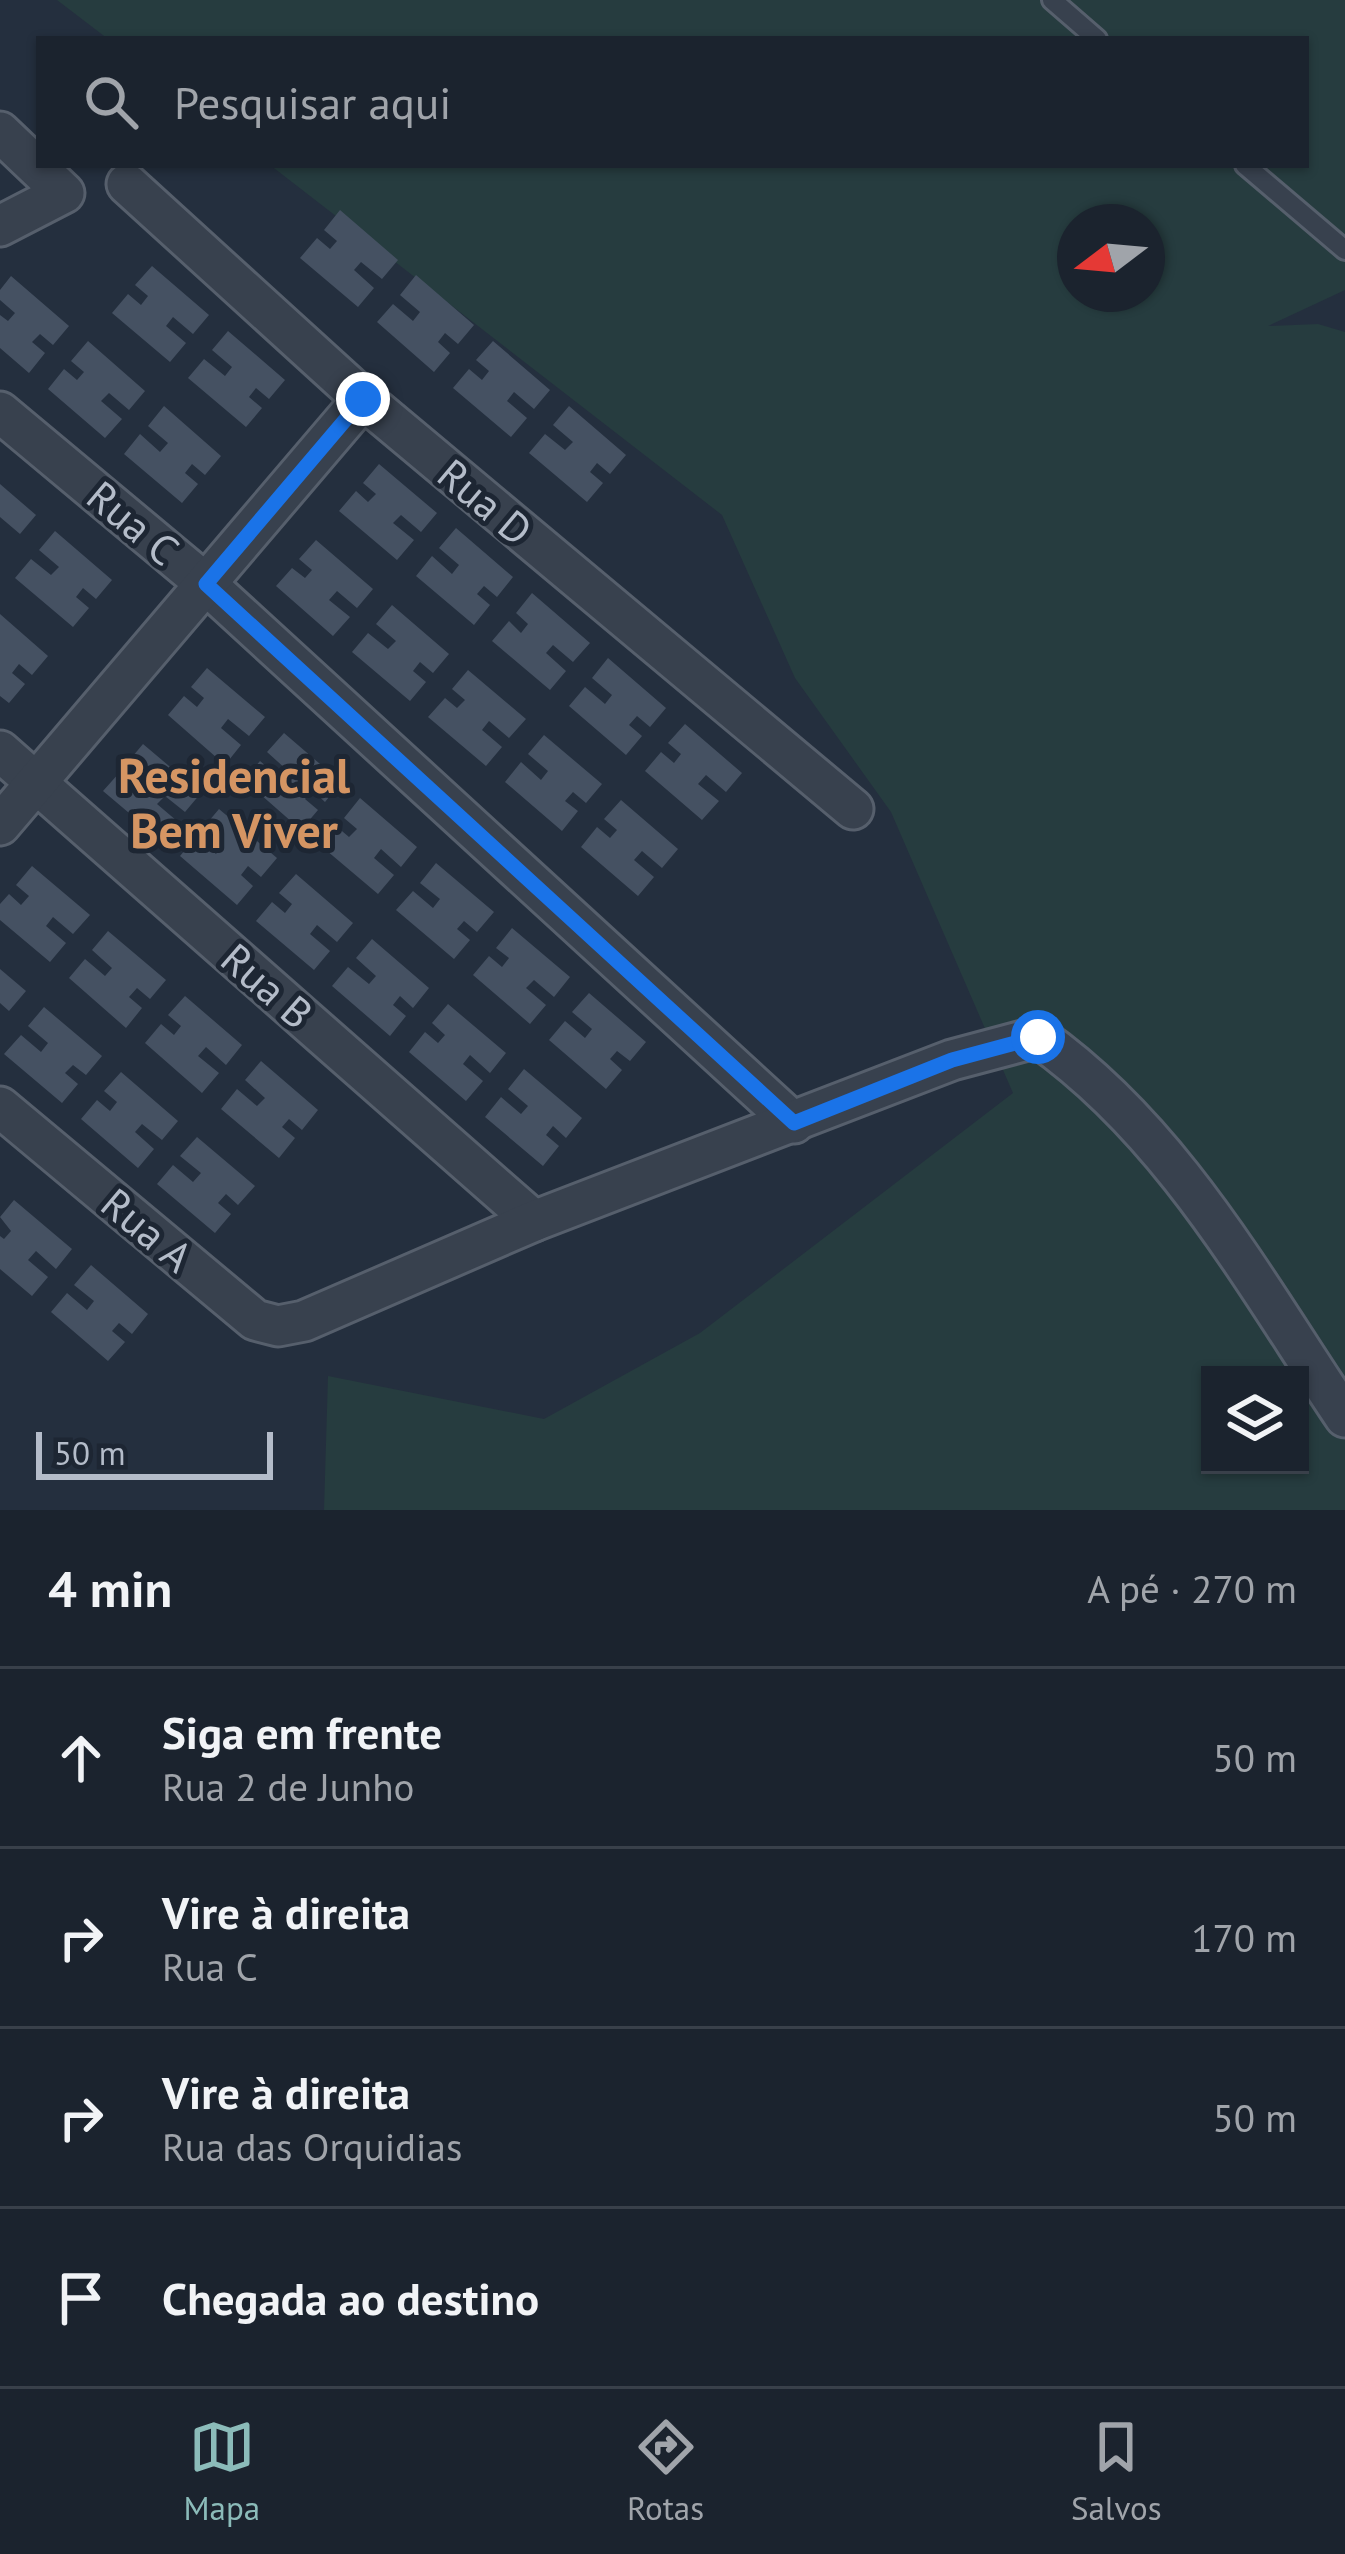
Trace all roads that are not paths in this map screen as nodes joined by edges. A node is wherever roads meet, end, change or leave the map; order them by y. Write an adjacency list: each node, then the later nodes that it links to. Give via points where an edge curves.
1 (1052, 0): 2 (lane)
2 (1094, 36)
3 (0, 132): 4 (street)
4 (36, 167)
5 (37, 168): 8 (street, via 64,194)
6 (1249, 168): 9 (lane)
7 (127, 184): 10 (street, Rua D)
8 (0, 226)
9 (1345, 250)
10 (363, 399): 12 (street); 15 (street, Rua D)
11 (0, 412): 12 (street, Rua C)
12 (206, 584): 14 (street); 18 (street, Rua C)
13 (0, 751): 14 (street, Rua B)
14 (37, 782): 16 (street); 19 (street, Rua B)
15 (853, 809)
16 (0, 825)
17 (0, 1107): 19 (street, Rua A, via 255,1320 278,1326)
18 (794, 1123): 19 (street); 20 (street, via 952,1060 1038,1037 1134,1117)
19 (534, 1221)
20 (1345, 1417)

